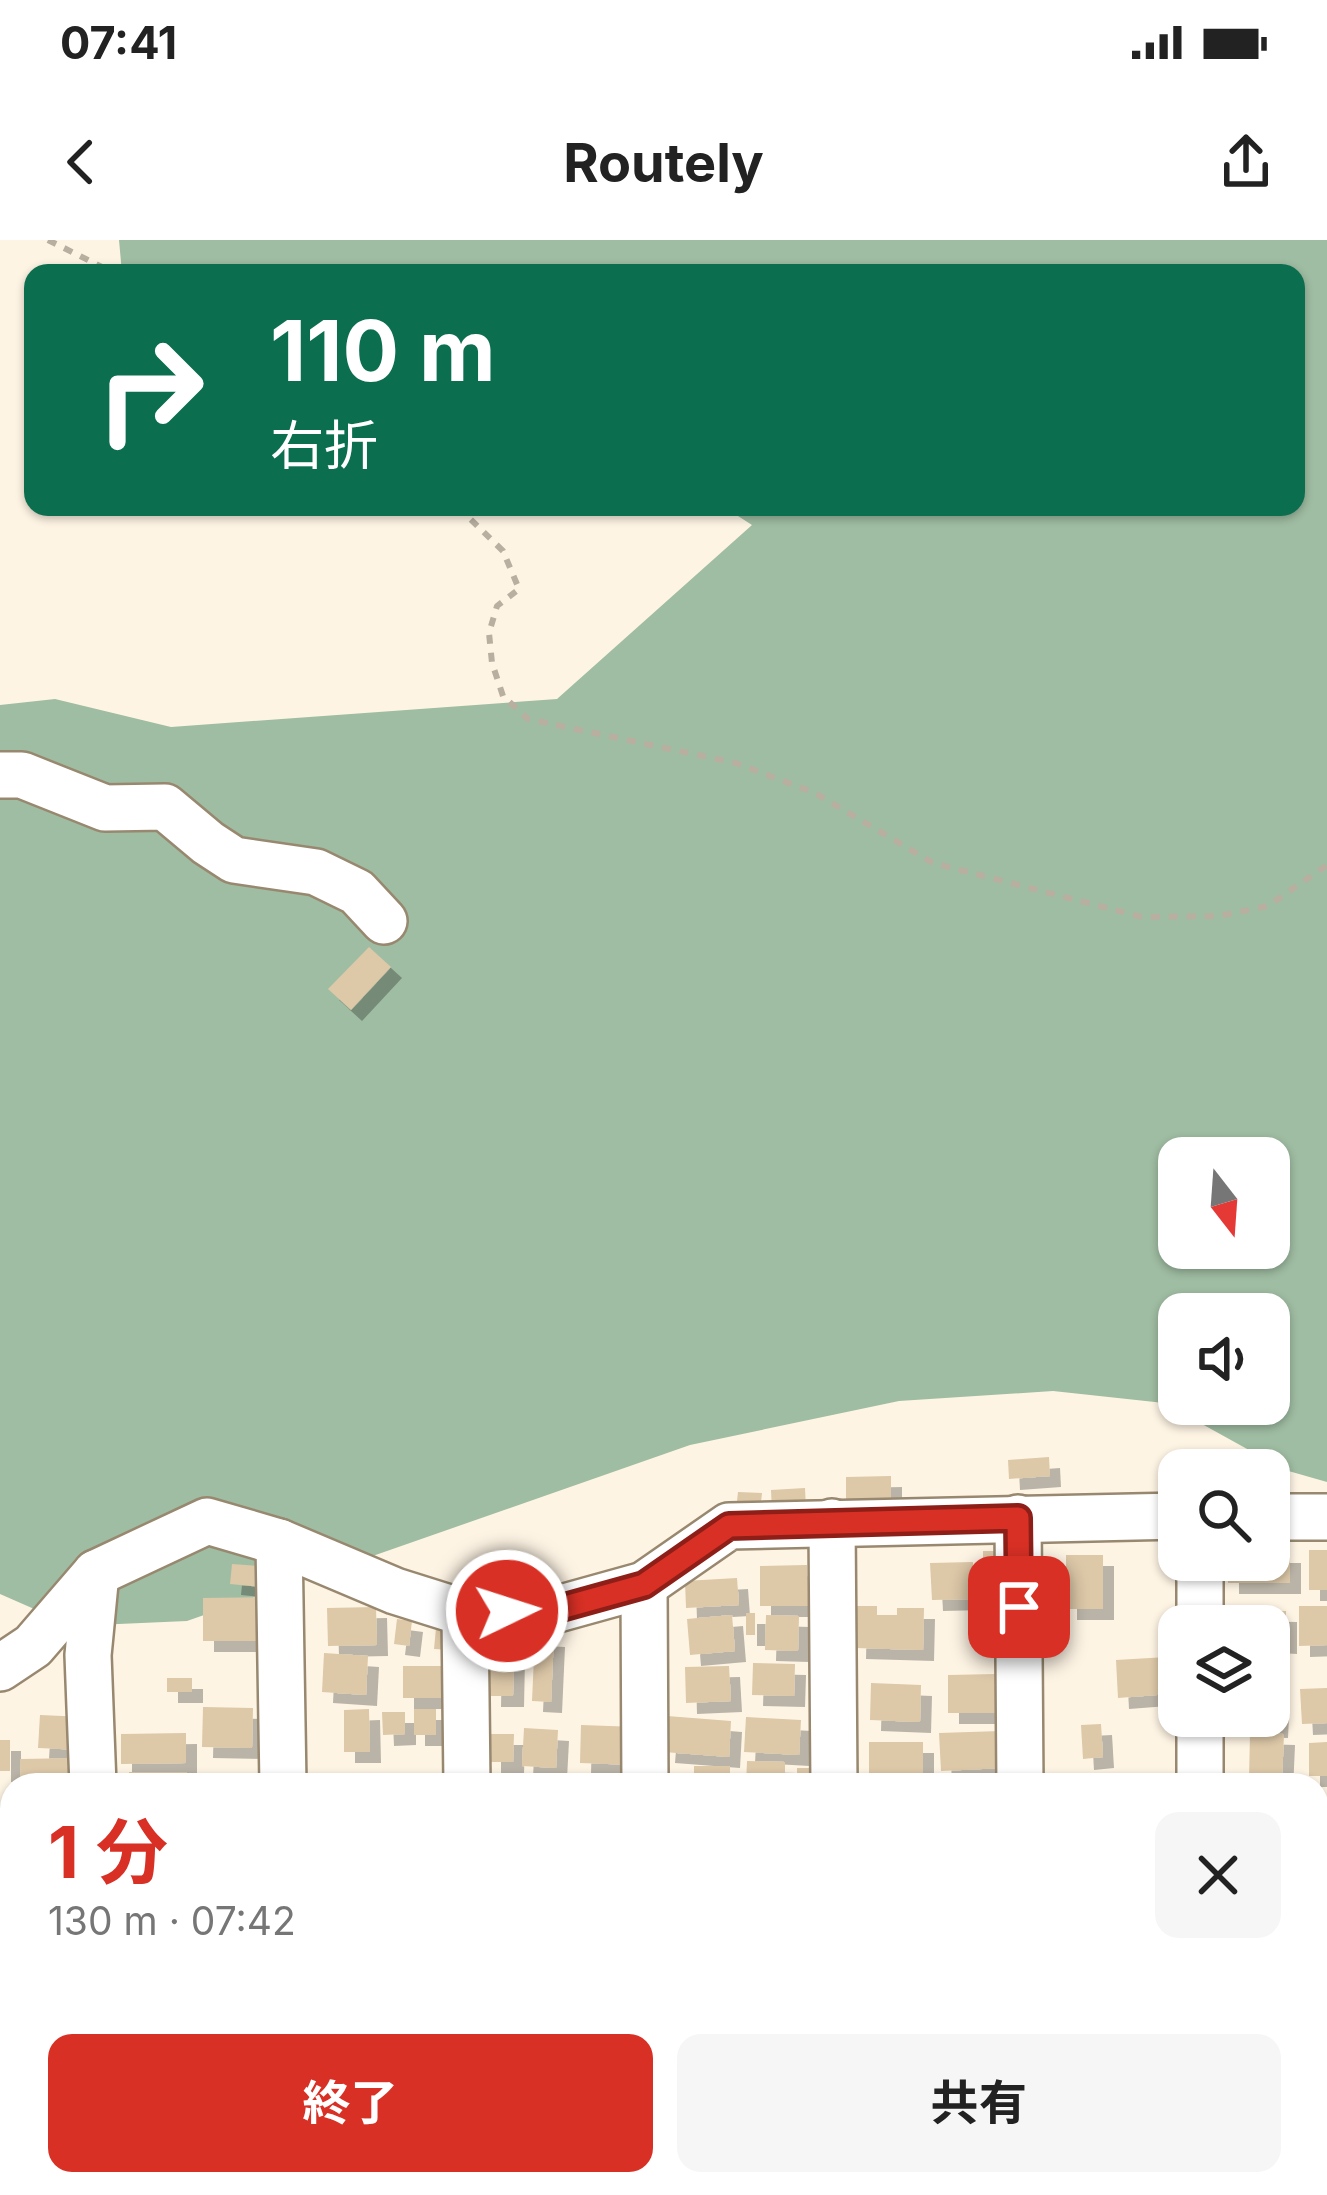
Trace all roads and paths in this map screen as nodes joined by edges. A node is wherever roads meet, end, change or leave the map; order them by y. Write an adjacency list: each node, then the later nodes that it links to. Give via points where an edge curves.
1 (48, 240): 2 (path)
2 (96, 264)
3 (467, 516): 5 (path, via 502,551 519,590 497,606 489,633 503,696 528,719 736,763 814,793 933,863 1142,917 1268,906)
4 (0, 775): 6 (street, via 22,775 105,808 165,807 234,860 316,872 357,892)
5 (1327, 866)
6 (384, 921)
7 (1158, 1516): 10 (street)
8 (1290, 1517): 9 (street)
9 (1327, 1517)
10 (1018, 1518): 11 (street); 23 (street)
11 (832, 1522): 14 (street, via 729,1526); 22 (street)
12 (279, 1541): 13 (street, via 206,1521); 15 (street); 19 (street)
13 (96, 1573): 16 (street, via 33,1646); 18 (street, via 88,1655)
14 (644, 1585): 15 (street, via 554,1610); 21 (street)
15 (466, 1612): 20 (street)
16 (0, 1668)
17 (1200, 1737): 24 (street)
18 (93, 1773)
19 (283, 1773)
20 (467, 1773)
21 (645, 1773)
22 (835, 1773)
23 (1020, 1773)
24 (1200, 1773)

